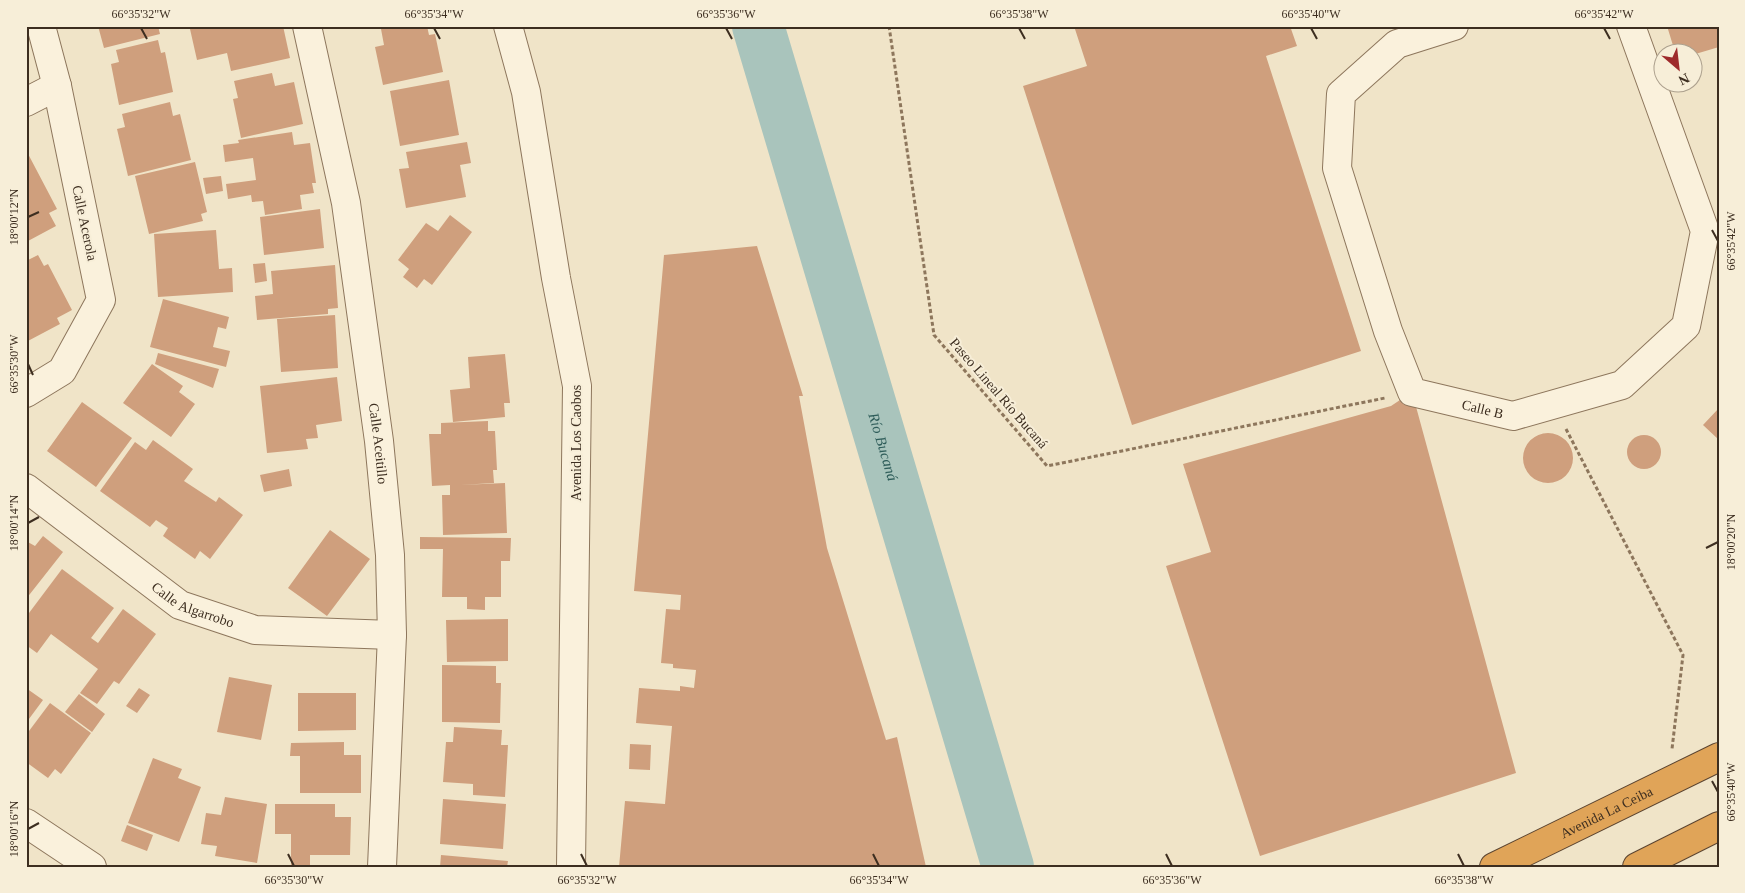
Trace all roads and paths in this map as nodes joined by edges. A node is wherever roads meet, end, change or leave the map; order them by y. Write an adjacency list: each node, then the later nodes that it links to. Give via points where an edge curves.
1 (41, 26): 7 (street, Calle Acerola)
2 (307, 26): 13 (street, Calle Aceitillo, via 346,203 379,441 390,555)
3 (508, 26): 20 (street, Avenida Los Caobos, via 526,92 577,386)
4 (889, 26): 9 (path, Paseo Lineal Río Bucaná, via 934,334 1047,466)
5 (1454, 26): 9 (street, via 1397,44 1341,94 1337,168 1388,331)
6 (1630, 26): 11 (street, Calle B, via 1705,231 1694,288 1686,326 1622,385)
7 (57, 86): 8 (street); 10 (street, Calle Acerola, via 101,300 62,371)
8 (26, 102)
9 (1412, 392): 11 (street, Calle B, via 1513,416)
10 (26, 393)
11 (1553, 405): 15 (path, via 1684,655)
12 (26, 488): 13 (street, Calle Algarrobo, via 180,604 255,630)
13 (392, 635): 19 (street, Calle Aceitillo)
14 (1719, 757): 15 (highway, Avenida La Ceiba)
15 (1668, 782): 21 (highway, Avenida La Ceiba)
16 (26, 823): 18 (street)
17 (1719, 826): 22 (highway)
18 (92, 867)
19 (382, 867)
20 (571, 867)
21 (1494, 867)
22 (1637, 867)

